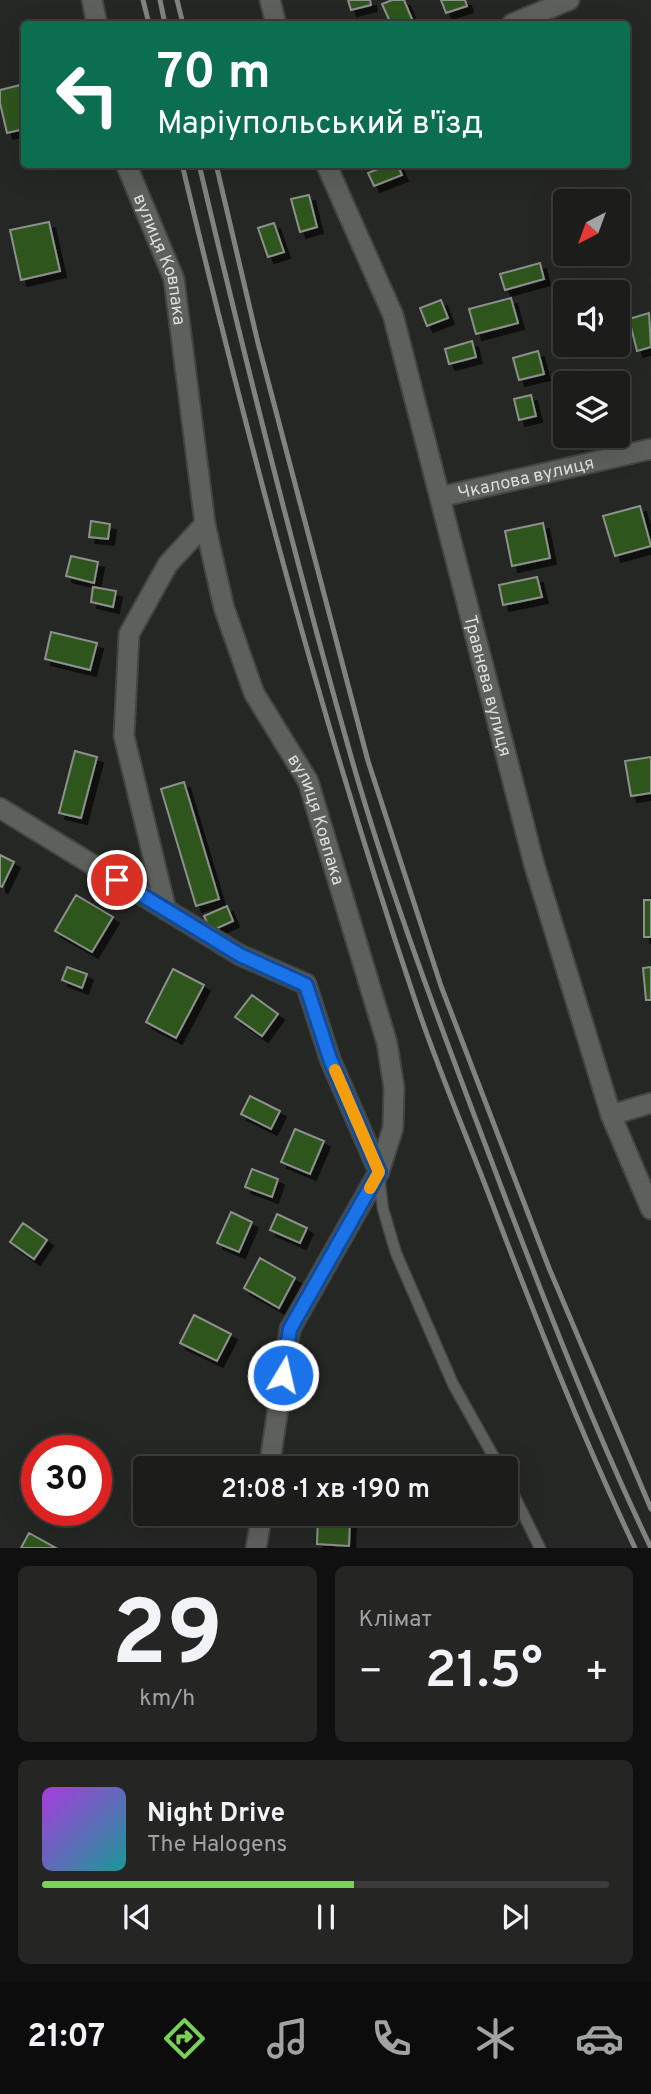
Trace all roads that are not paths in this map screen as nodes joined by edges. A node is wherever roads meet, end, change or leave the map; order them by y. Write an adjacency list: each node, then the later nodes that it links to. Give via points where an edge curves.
1 (92, 0): 4 (street)
2 (270, 0): 5 (street)
3 (569, 0): 6 (street)
4 (96, 21)
5 (275, 21)
6 (519, 21)
7 (128, 168): 11 (street, вулиця Ковпака, via 174,279)
8 (328, 168): 10 (street, Травнева вулиця, via 393,315)
9 (651, 450): 10 (street, Чкалова вулиця)
10 (440, 497): 15 (street, Травнева вулиця, via 534,864)
11 (205, 524): 13 (street, via 168,564 129,634 124,736); 16 (street, вулиця Ковпака, via 224,608 254,693 308,780 387,1043 394,1088 393,1128)
12 (0, 808): 13 (street)
13 (166, 910): 16 (street, via 240,955 306,985 330,1059)
14 (651, 1103): 15 (street)
15 (611, 1115): 17 (street, Травнева вулиця)
16 (379, 1172): 18 (street, вулиця Ковпака, via 290,1329); 19 (lane, via 383,1209 396,1253 453,1384)
17 (651, 1209)
18 (271, 1456)
19 (493, 1456)
20 (518, 1503): 23 (lane)
21 (260, 1526): 22 (street)
22 (256, 1548)
23 (540, 1548)

